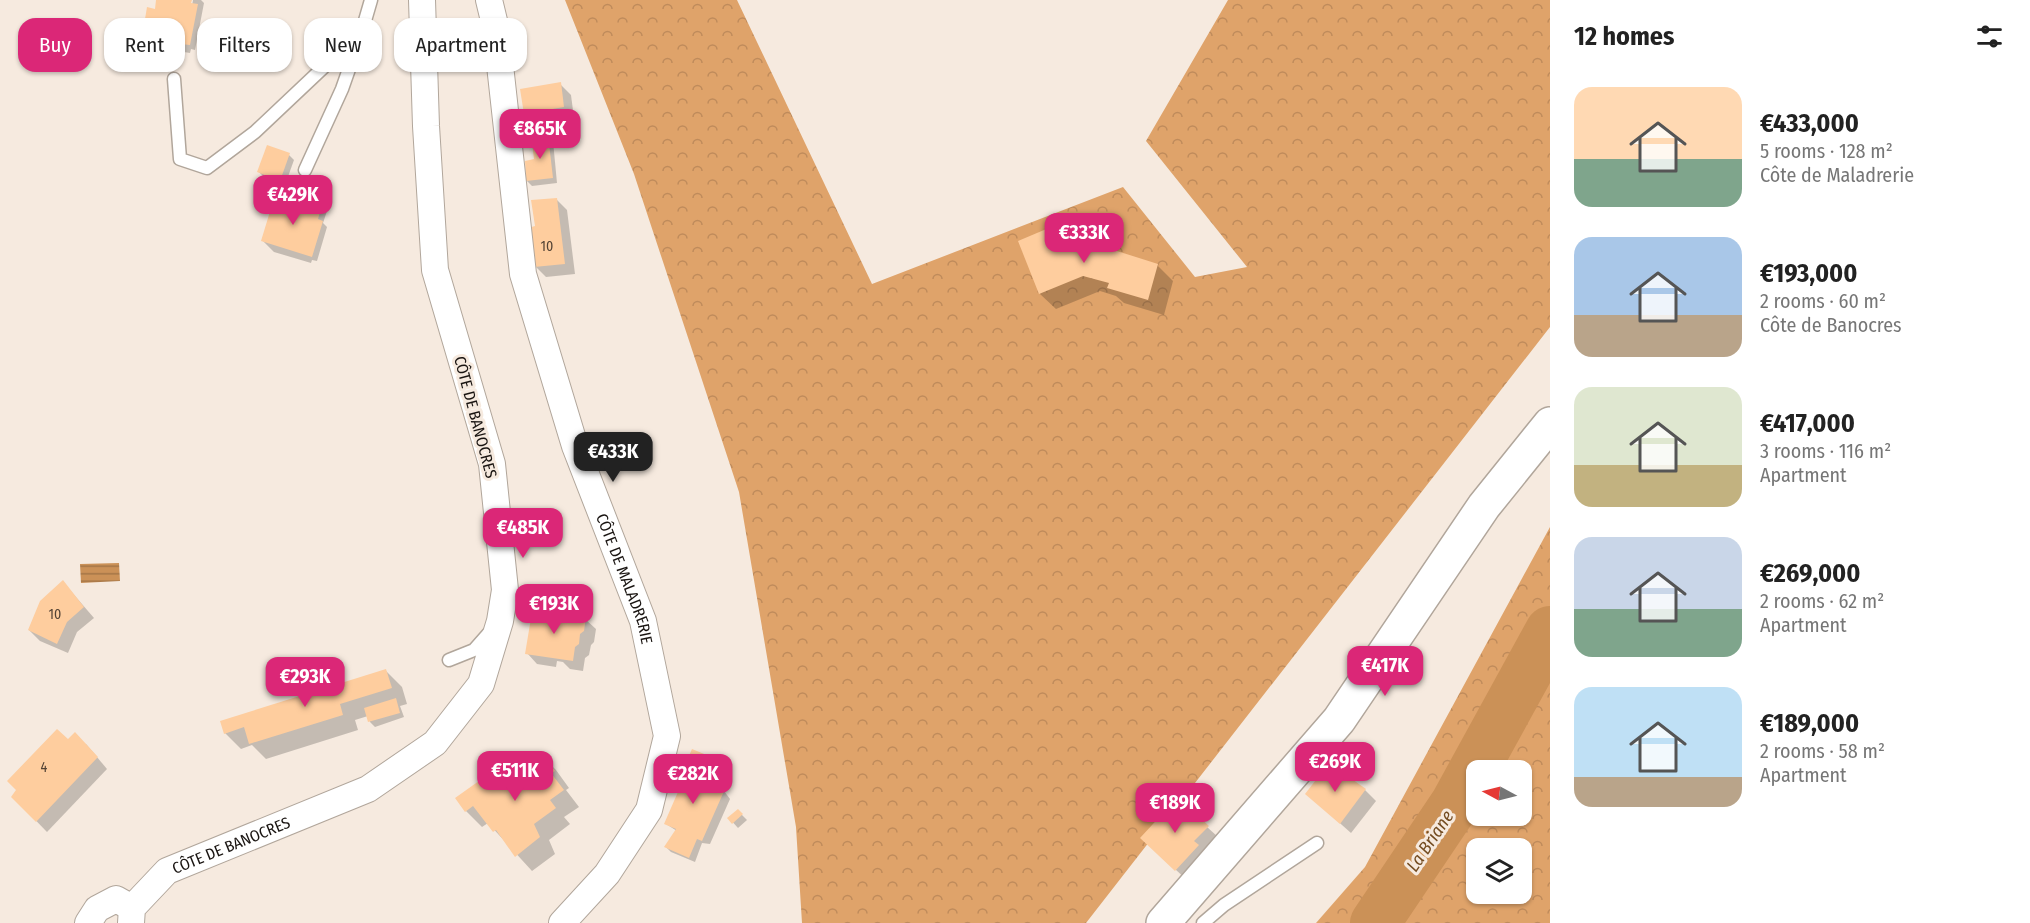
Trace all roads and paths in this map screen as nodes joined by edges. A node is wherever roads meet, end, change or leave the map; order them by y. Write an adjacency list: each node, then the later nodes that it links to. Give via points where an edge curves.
1 (371, 0): 4 (lane)
2 (422, 0): 10 (street, CÔTE DE BANOCRES, via 435,270 492,464 505,590)
3 (489, 0): 15 (street, CÔTE DE MALADRERIE, via 522,274 575,446 643,621 667,736 649,810 607,874)
4 (366, 18)
5 (319, 72): 7 (lane, via 255,132 207,168 180,159)
6 (348, 72): 8 (lane)
7 (174, 79)
8 (304, 170)
9 (1550, 424): 16 (main road, via 1484,506 1339,720)
10 (500, 621): 11 (lane, via 474,650); 13 (street, CÔTE DE BANOCRES, via 481,684 435,743 368,789 167,871)
11 (449, 660)
12 (1317, 843): 17 (lane)
13 (132, 915): 14 (street, via 116,899 97,909)
14 (88, 923)
15 (562, 923)
16 (1162, 923)
17 (1203, 923)

